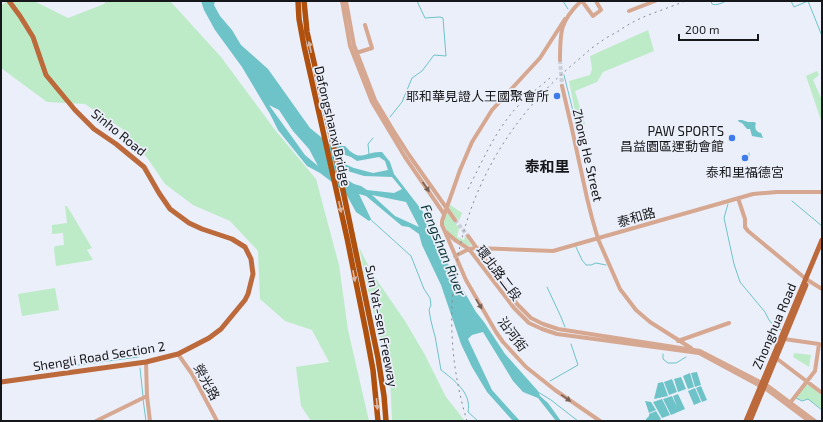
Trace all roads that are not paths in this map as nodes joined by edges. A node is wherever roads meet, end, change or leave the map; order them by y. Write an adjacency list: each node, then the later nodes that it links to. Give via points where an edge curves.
1 (8, 1): 31 (main road, Sinho Road, via 33,38 46,75 94,129 144,167 170,209 189,223 232,239 245,247 251,259 253,274)
2 (298, 1): 22 (highway, Dafongshanxi Bridge, one-way to 22, via 304,46)
3 (304, 1): 22 (highway, Dafongshanxi Bridge, one-way to 3, via 307,32)
4 (342, 1): 18 (street, one-way to 18, via 350,46 372,102)
5 (346, 1): 12 (street)
6 (581, 1): 7 (street, via 592,16 602,10); 10 (street)
7 (596, 1)
8 (655, 1): 9 (street)
9 (630, 11)
10 (565, 19): 13 (street, via 560,40); 17 (street, via 540,58 492,110 472,142)
11 (365, 25): 12 (street, via 372,48)
12 (356, 53): 17 (street, via 375,100 412,160)
13 (560, 60)
14 (562, 86): 23 (street, Zhong He Street)
15 (822, 192): 16 (street, 泰和路, via 765,193)
16 (738, 198): 23 (street, 泰和路); 29 (street, via 748,231)
17 (447, 208): 18 (street); 19 (street)
18 (444, 214): 20 (street)
19 (455, 220)
20 (444, 230): 27 (street, 環北路二段); 28 (street, 沿河街)
21 (468, 236): 25 (street, 環北路二段)
22 (350, 237): 49 (highway, Sun Yat-sen Freeway, one-way to 49, via 373,370); 50 (highway, Sun Yat-sen Freeway, via 378,358)
23 (598, 239): 25 (street, 泰和路, via 553,251); 34 (street, Zhong He Street, via 624,295 650,322)
24 (822, 240): 29 (main road, Zhonghua Road)
25 (476, 248): 27 (street, 泰和路); 36 (street, 環北路二段, via 517,304 531,318 543,324 558,329)
26 (822, 248): 29 (main road, Zhonghua Road)
27 (469, 249): 28 (street, 泰和路); 36 (street, 環北路二段, via 514,308 529,323 542,329 557,334)
28 (455, 256): 51 (street, 沿河街, one-way to 51, via 466,280 503,342 526,367)
29 (807, 280): 30 (street); 33 (main road, Zhonghua Road); 42 (main road, Zhonghua Road)
30 (822, 289)
31 (248, 294): 37 (main road, Shengli Road Section 2, via 221,329)
32 (729, 323): 34 (street)
33 (784, 339): 35 (street); 38 (main road, Zhonghua Road)
34 (677, 340): 36 (street)
35 (821, 344): 40 (street, via 815,371)
36 (682, 347): 42 (street, 環北路二段); 42 (street, via 700,351)
37 (178, 354): 39 (main road, Shengli Road Section 2); 48 (street, 榮光路, via 192,374)
38 (776, 358): 40 (street); 42 (main road, Zhonghua Road)
39 (146, 362): 41 (main road, Shengli Road Section 2); 44 (street)
40 (807, 381): 43 (street); 45 (street)
41 (1, 382)
42 (763, 385): 45 (street); 52 (main road, Zhonghua Road); 53 (main road, Zhonghua Road); 54 (street)
43 (822, 393)
44 (148, 396): 46 (street); 47 (street)
45 (790, 403): 55 (street)
46 (96, 421)
47 (150, 421)
48 (217, 421)
49 (378, 421)
50 (386, 421)
51 (600, 421)
52 (746, 421)
53 (750, 421)
54 (809, 421)
55 (815, 421)

